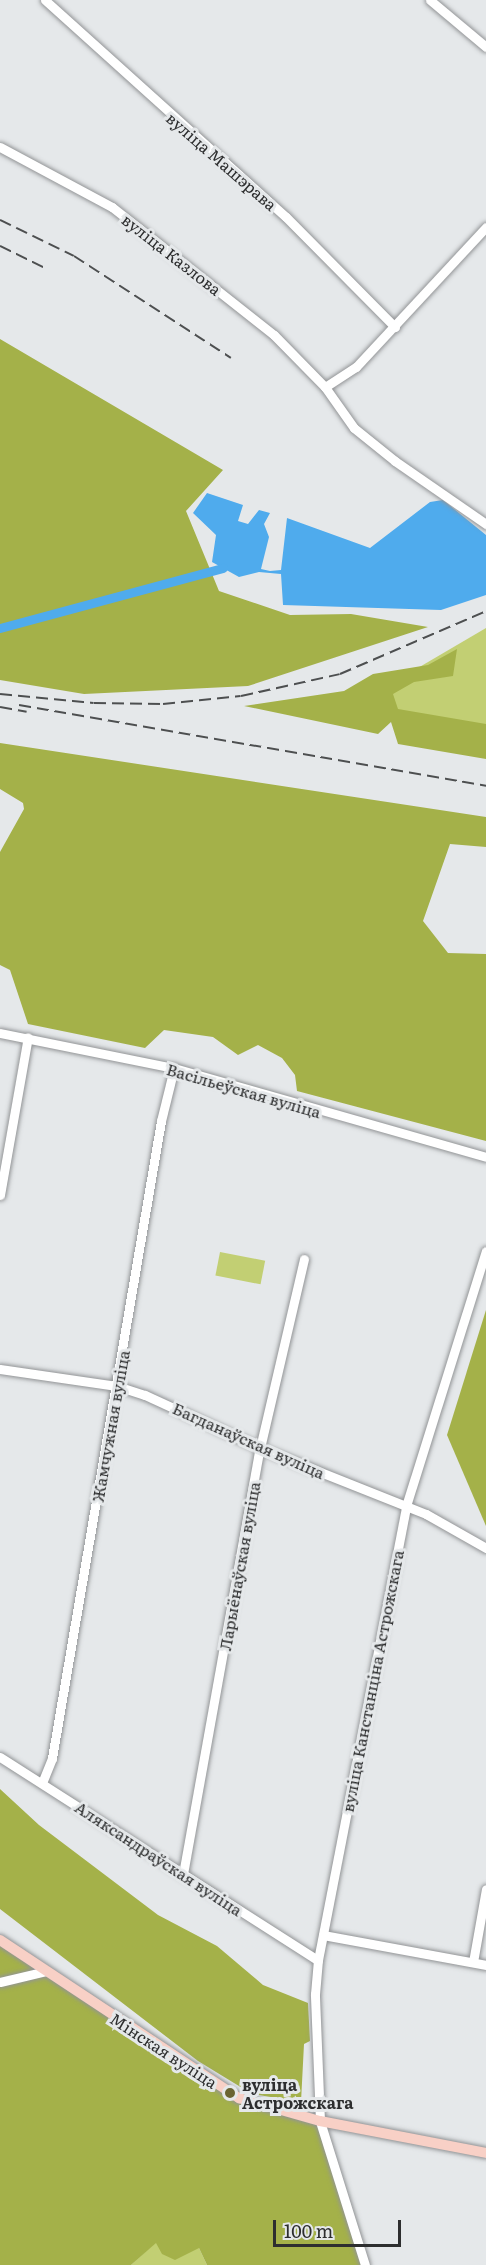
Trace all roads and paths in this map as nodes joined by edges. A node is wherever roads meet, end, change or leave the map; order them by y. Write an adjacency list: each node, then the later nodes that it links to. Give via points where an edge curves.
1 (45, 0): 6 (street, вуліца Машэрава, via 286,217)
2 (430, 0): 3 (street)
3 (486, 47)
4 (0, 147): 7 (street, вуліца Казлова, via 112,207 264,325)
5 (486, 227): 6 (street)
6 (395, 327): 7 (street, via 356,367)
7 (325, 387): 8 (street, вуліца Казлова, via 354,428 394,461)
8 (486, 524)
9 (0, 1033): 10 (street, Васільеўская вуліца)
10 (28, 1037): 11 (street, Васільеўская вуліца); 13 (street)
11 (174, 1068): 12 (street, Васільеўская вуліца); 17 (street, Жамчужная вуліца, via 161,1121)
12 (486, 1157)
13 (0, 1195)
14 (486, 1251): 19 (street, вуліца Канстанціна Астрожскага)
15 (304, 1259): 18 (street, Ларыёнаўская вуліца)
16 (0, 1369): 17 (street, Багданаўская вуліца)
17 (117, 1386): 18 (street, Багданаўская вуліца, via 171,1406); 22 (street, Жамчужная вуліца, via 52,1758)
18 (260, 1448): 19 (street, Багданаўская вуліца); 23 (street, Ларыёнаўская вуліца)
19 (406, 1506): 20 (street, Багданаўская вуліца); 25 (street, вуліца Канстанціна Астрожскага)
20 (486, 1548)
21 (0, 1757): 22 (street, Аляксандраўская вуліца)
22 (42, 1783): 23 (street, Аляксандраўская вуліца)
23 (183, 1874): 27 (street, Аляксандраўская вуліца)
24 (486, 1889): 28 (street)
25 (323, 1935): 27 (street, вуліца Канстанціна Астрожскага); 28 (street)
26 (0, 1940): 30 (main road, Мінская вуліца)
27 (318, 1960): 32 (street, вуліца Канстанціна Астрожскага, via 315,1994)
28 (473, 1962): 29 (street)
29 (486, 1965)
30 (46, 1971): 31 (street); 32 (main road, Мінская вуліца, via 239,2098)
31 (0, 1982)
32 (321, 2121): 33 (main road, Мінская вуліца); 34 (street, вуліца Канстанціна Астрожскага)
33 (486, 2153)
34 (365, 2265)

